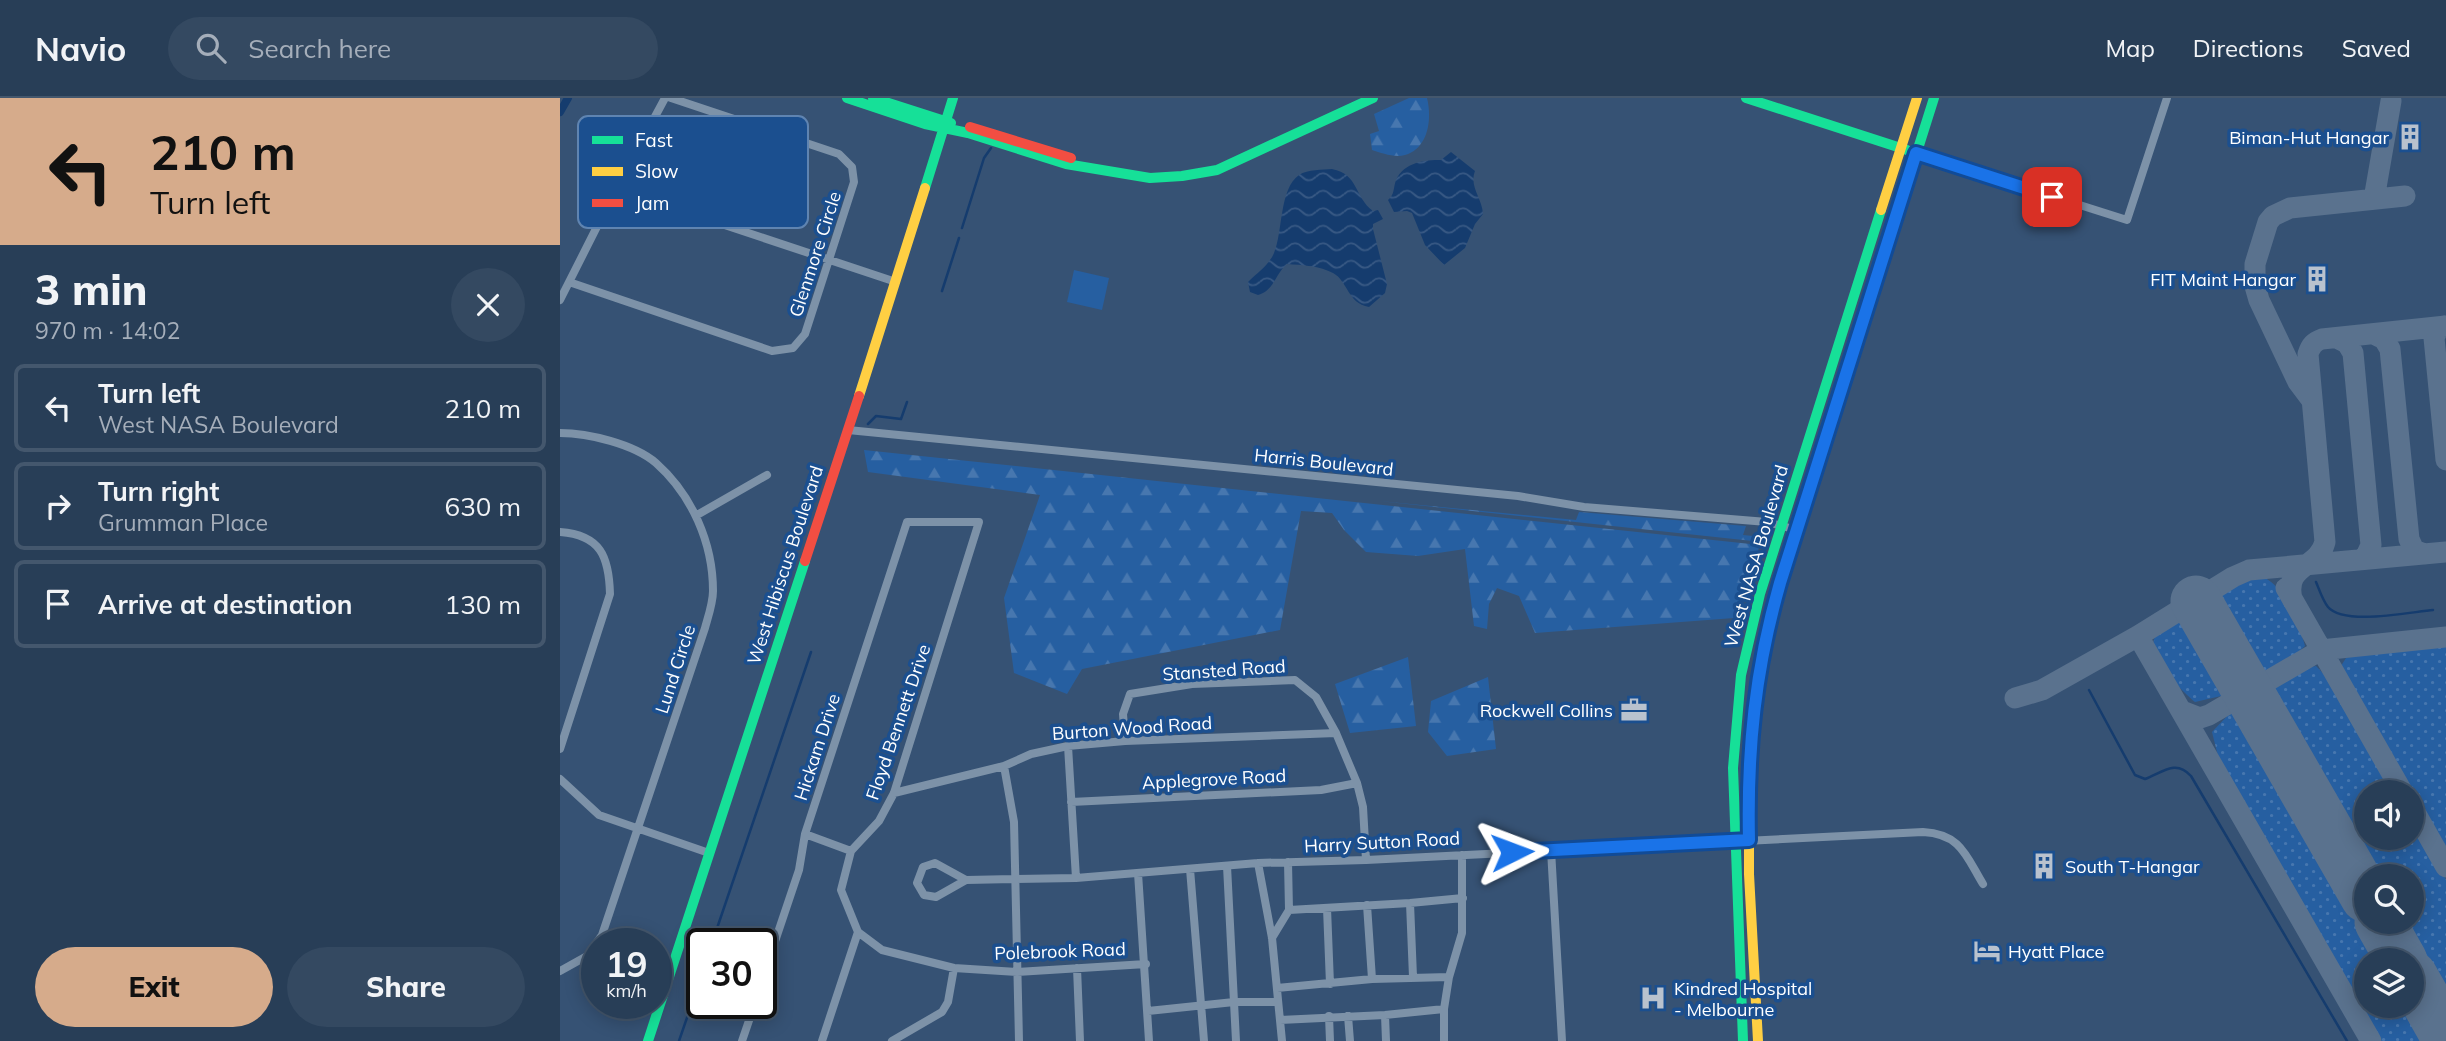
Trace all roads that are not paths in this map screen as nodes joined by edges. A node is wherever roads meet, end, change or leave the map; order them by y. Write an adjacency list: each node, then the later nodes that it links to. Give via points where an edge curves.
1 (665, 98): 11 (street)
2 (671, 98): 12 (street, Glenmore Circle)
3 (847, 98): 13 (main road)
4 (873, 98): 13 (main road)
5 (953, 98): 13 (main road, West Hibiscus Boulevard)
6 (1373, 98): 13 (main road, via 1217,170 1182,176 1117,174 984,131)
7 (1746, 98): 15 (main road)
8 (1917, 98): 15 (main road, West NASA Boulevard)
9 (1934, 98): 16 (main road, West NASA Boulevard)
10 (2167, 98): 16 (street, via 2127,220)
11 (655, 116)
12 (725, 116)
13 (944, 125): 21 (main road, West Hibiscus Boulevard)
14 (808, 144): 19 (street, Glenmore Circle, via 839,154 852,167 855,182)
15 (1901, 148): 16 (main road); 23 (main road, West NASA Boulevard)
16 (1916, 153): 24 (main road, West NASA Boulevard)
17 (596, 228): 20 (street)
18 (730, 228): 19 (street)
19 (830, 262): 20 (street, Glenmore Circle, via 805,334 793,348 772,351); 21 (street)
20 (569, 282): 22 (street)
21 (896, 282): 25 (main road, West Hibiscus Boulevard)
22 (560, 300)
23 (1819, 408): 24 (main road); 30 (main road, West NASA Boulevard)
24 (1834, 414): 31 (main road, West NASA Boulevard)
25 (848, 430): 30 (street, Harris Boulevard); 48 (main road, West Hibiscus Boulevard)
26 (560, 433): 28 (street, Lund Circle, via 618,443 655,462)
27 (767, 475): 28 (street)
28 (697, 515): 42 (street, Lund Circle, via 709,552 713,593)
29 (979, 523): 40 (street, Floyd Bennett Drive); 43 (street, Hickam Drive, via 907,522)
30 (1782, 525): 31 (street, Harris Boulevard); 45 (main road, West NASA Boulevard, via 1752,626 1739,691)
31 (1797, 530): 44 (main road, West NASA Boulevard, via 1770,618 1755,690)
32 (560, 532): 36 (street, via 588,538 603,552 610,571 610,594)
33 (1336, 733): 34 (street, Burton Wood Road); 34 (street, Stansted Road, via 1316,697 1295,680 1192,684 1130,694 1122,714); 39 (street, Stansted Road)
34 (1125, 741): 35 (street, Burton Wood Road)
35 (1068, 746): 37 (street, Burton Wood Road); 41 (street)
36 (560, 749)
37 (1004, 766): 40 (street, Burton Wood Road); 58 (street, via 1014,822)
38 (560, 779): 42 (street, via 599,815)
39 (1357, 783): 41 (street, Applegrove Road, via 1321,790); 50 (street, Stansted Road)
40 (894, 793): 47 (street, Floyd Bennett Drive, via 879,821)
41 (1071, 802): 56 (street)
42 (638, 830): 48 (street); 71 (street, Lund Circle, via 603,935 587,956)
43 (805, 834): 47 (street); 66 (street, Hickam Drive, via 799,870)
44 (1749, 840): 45 (street, Harry Sutton Road); 59 (street, Harry Sutton Road, via 1941,834 1961,847); 104 (main road, West NASA Boulevard)
45 (1734, 841): 46 (street, Harry Sutton Road); 103 (main road, West NASA Boulevard)
46 (1551, 850): 49 (street, Harry Sutton Road); 102 (street)
47 (851, 851): 65 (street, Floyd Bennett Drive, via 841,890)
48 (709, 853): 88 (main road, West Hibiscus Boulevard)
49 (1462, 855): 50 (street, Harry Sutton Road); 60 (street)
50 (1366, 860): 51 (street, Harry Sutton Road)
51 (1288, 862): 52 (street, Harry Sutton Road); 64 (street)
52 (1258, 863): 53 (street, Harry Sutton Road); 67 (street)
53 (1227, 866): 54 (street, Harry Sutton Road); 78 (street)
54 (1190, 869): 55 (street, Harry Sutton Road); 80 (street)
55 (1138, 873): 56 (street, Harry Sutton Road); 68 (street)
56 (1076, 878): 58 (street, Harry Sutton Road)
57 (966, 880): 57 (street, Harry Sutton Road, via 936,863 923,867 917,884 924,895 936,897); 58 (street, Harry Sutton Road)
58 (1014, 880): 72 (street)
59 (1983, 884)
60 (1463, 898): 61 (street); 74 (street, via 1462,933)
61 (1410, 903): 62 (street); 73 (street)
62 (1367, 905): 63 (street); 75 (street)
63 (1328, 908): 64 (street); 76 (street)
64 (1289, 910): 67 (street)
65 (858, 932): 69 (street, Polebrook Road, via 882,950); 90 (street)
66 (777, 935)
67 (1272, 938): 77 (street)
68 (1146, 964): 70 (street, Polebrook Road); 82 (street)
69 (954, 968): 72 (street, Polebrook Road); 91 (street, via 942,1012)
70 (1077, 968): 72 (street, Polebrook Road); 93 (street)
71 (560, 971)
72 (1017, 972): 92 (street)
73 (1413, 977): 74 (street); 75 (street)
74 (1449, 977): 81 (street)
75 (1372, 979): 76 (street)
76 (1330, 984): 77 (street)
77 (1277, 988): 79 (street)
78 (1234, 1002): 79 (street); 80 (street); 96 (street)
79 (1278, 1002): 87 (street)
80 (1202, 1005): 82 (street); 95 (street)
81 (1444, 1009): 83 (street); 101 (street)
82 (1148, 1011): 94 (street)
83 (1385, 1015): 85 (street); 100 (street)
84 (1329, 1016): 85 (street); 87 (street); 98 (street)
85 (1348, 1016): 99 (street)
86 (750, 1019): 89 (street)
87 (1280, 1020): 97 (street)
88 (648, 1041)
89 (742, 1041)
90 (822, 1041)
91 (892, 1041)
92 (1019, 1041)
93 (1080, 1041)
94 (1149, 1041)
95 (1204, 1041)
96 (1236, 1041)
97 (1282, 1041)
98 (1330, 1041)
99 (1350, 1041)
100 (1386, 1041)
101 (1444, 1041)
102 (1562, 1041)
103 (1744, 1041)
104 (1758, 1041)

